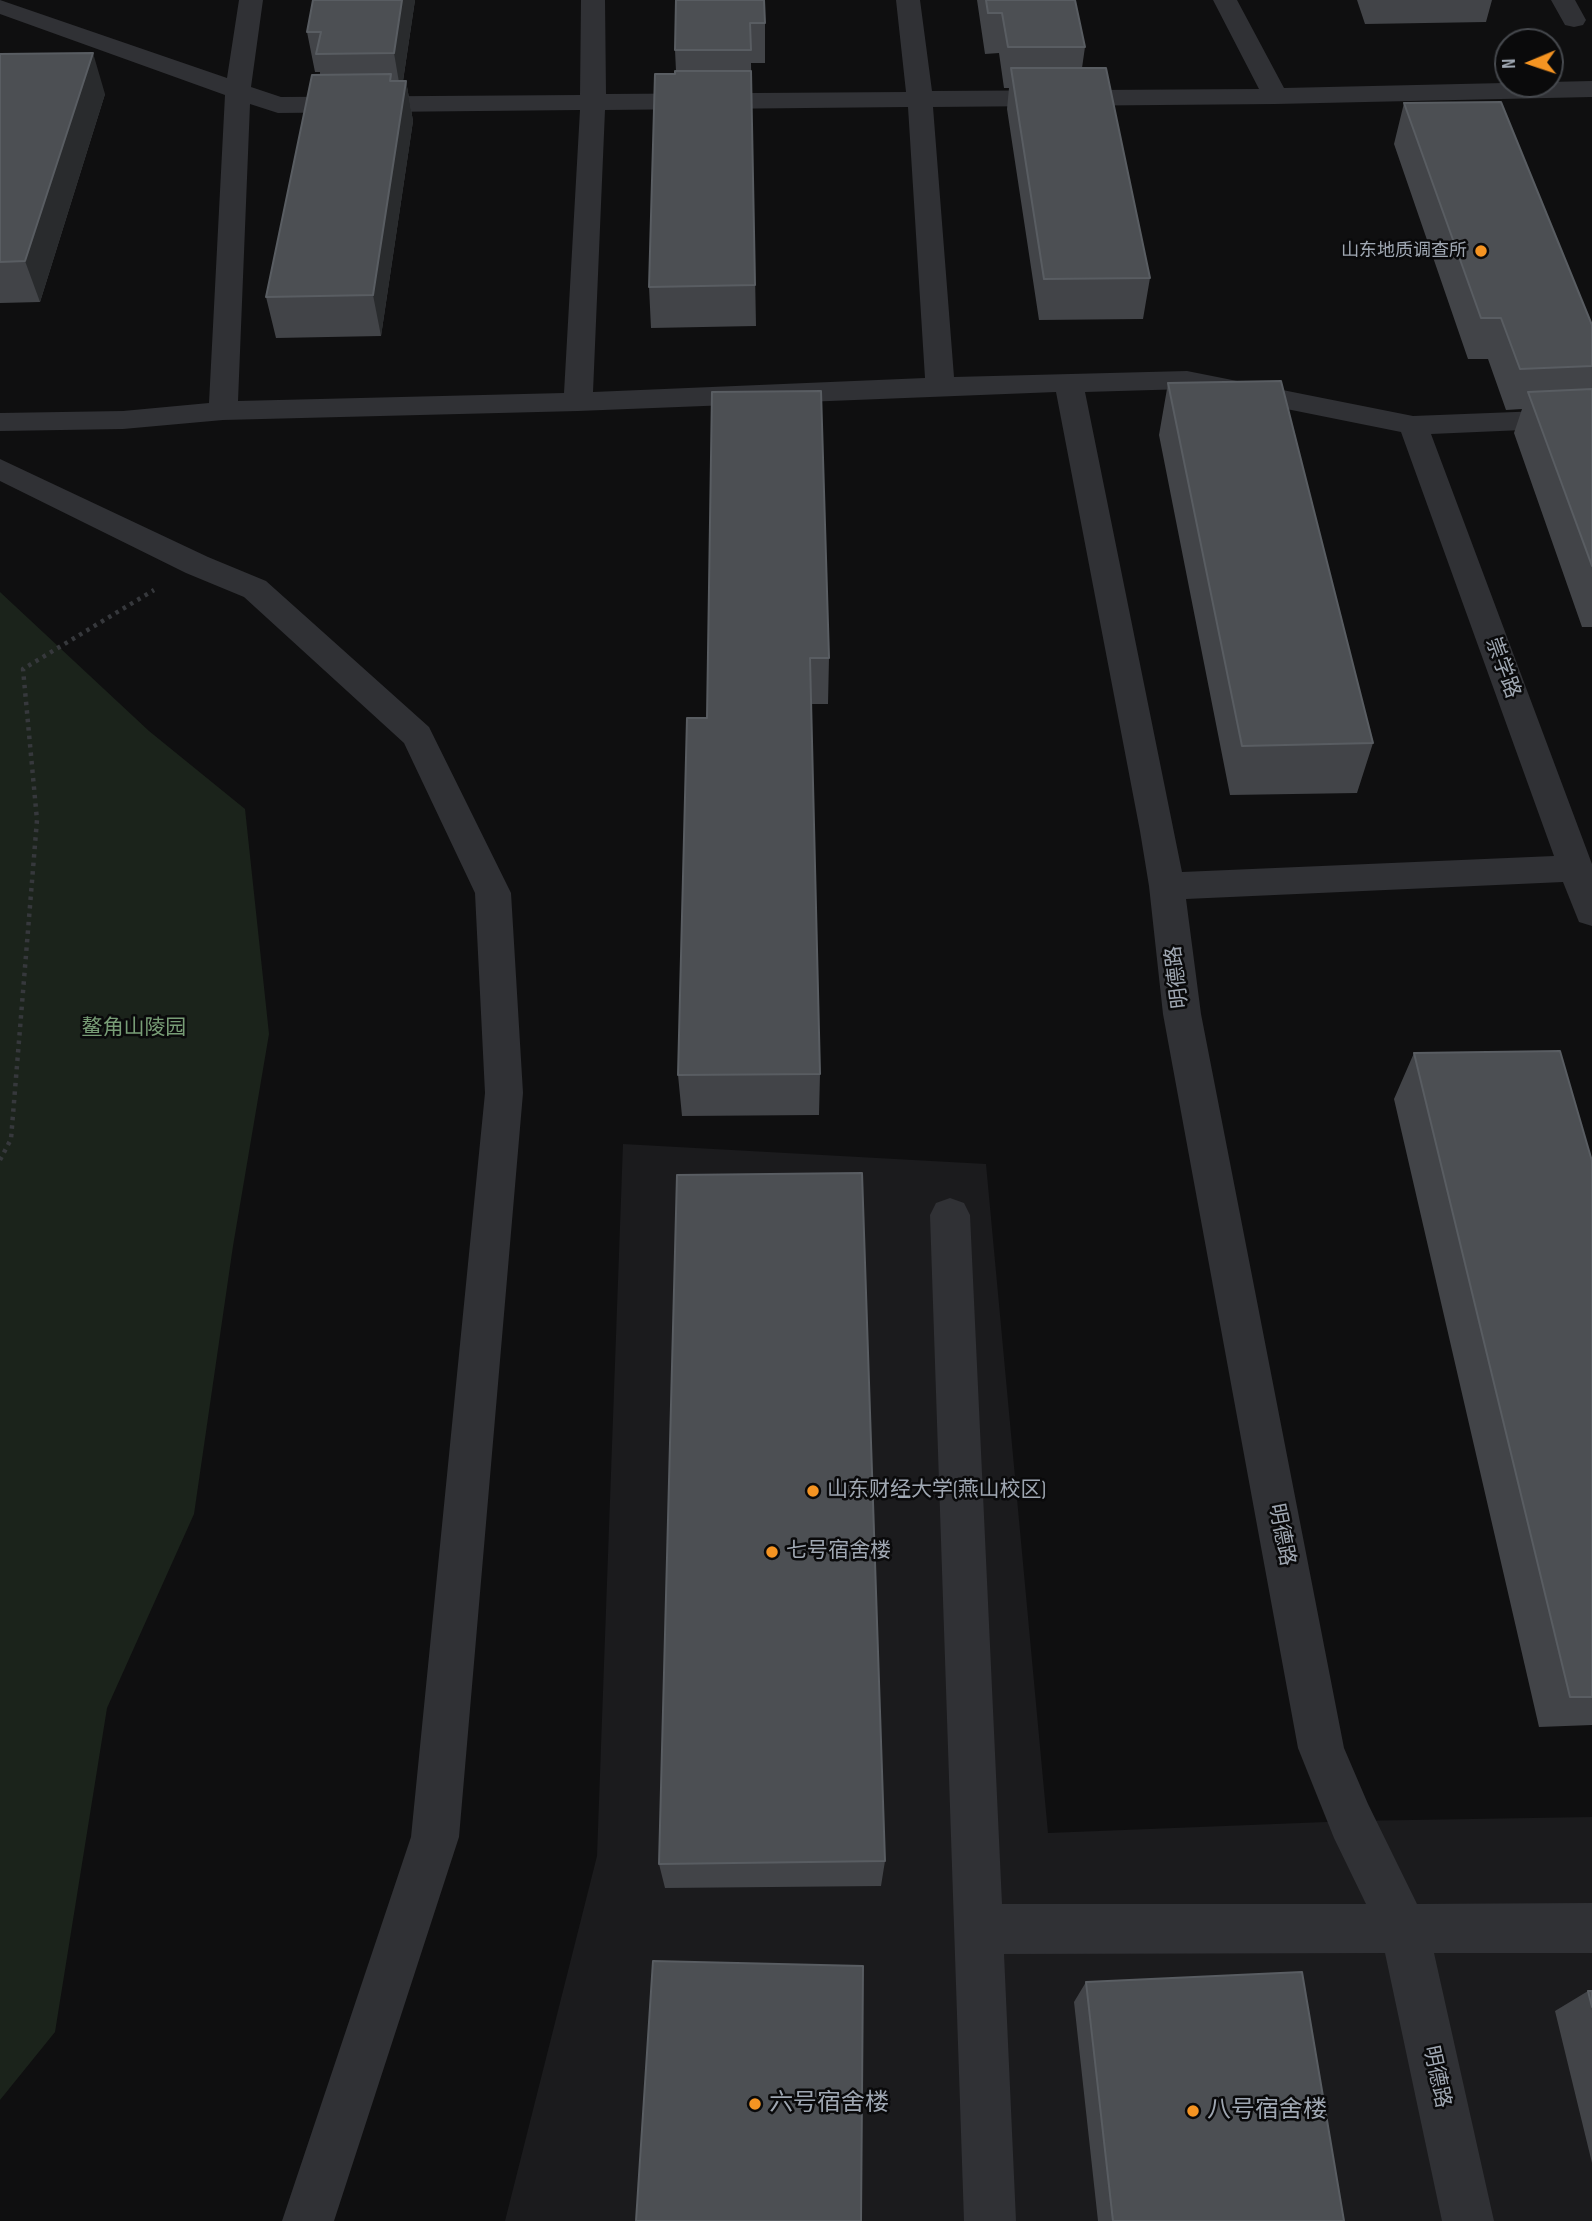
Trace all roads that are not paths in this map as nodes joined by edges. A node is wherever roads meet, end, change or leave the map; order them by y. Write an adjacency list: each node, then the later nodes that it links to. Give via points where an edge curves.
1 (251, 0): 7 (street)
2 (593, 0): 10 (street)
3 (908, 0): 9 (street)
4 (1225, 0): 8 (street)
5 (0, 6): 7 (street)
6 (1592, 89): 8 (street)
7 (238, 90): 10 (street, via 278,106); 14 (street)
8 (1275, 96): 9 (street)
9 (920, 100): 10 (street); 12 (street)
10 (593, 103): 13 (street)
11 (1069, 383): 12 (street); 17 (street, via 1188,380); 20 (street, 明德路)
12 (940, 386): 13 (street)
13 (578, 402): 14 (street)
14 (223, 411): 16 (street, via 123,420)
15 (1592, 418): 17 (street)
16 (0, 422)
17 (1413, 425): 19 (street, 崇学路)
18 (0, 470): 26 (street, via 255,589 417,736 493,893 504,1093 435,1838)
19 (1576, 868): 20 (street); 21 (street, 崇学路)
20 (1167, 886): 24 (street, 明德路, via 1182,1013 1321,1748)
21 (1592, 912)
22 (950, 1215): 25 (street)
23 (1592, 1928): 24 (street)
24 (1404, 1929): 25 (street); 28 (street, 明德路)
25 (978, 1930): 27 (street)
26 (308, 2221)
27 (990, 2221)
28 (1468, 2221)

